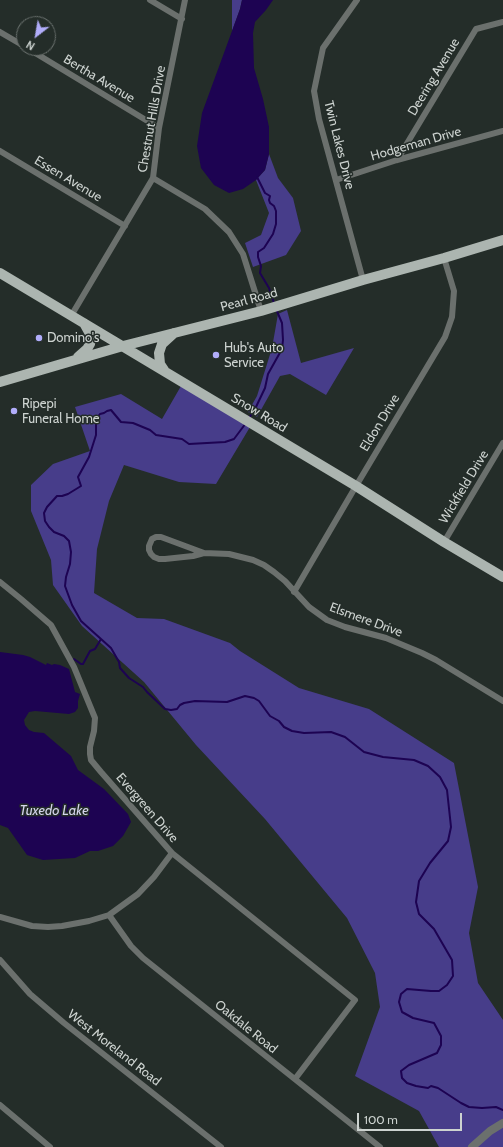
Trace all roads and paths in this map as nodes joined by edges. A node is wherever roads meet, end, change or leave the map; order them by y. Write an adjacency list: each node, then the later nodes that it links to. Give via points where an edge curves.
1 (150, 0): 4 (street)
2 (185, 0): 4 (street, Chestnut Hills Drive)
3 (357, 0): 14 (street, Twin Lakes Drive, via 323,48 314,91)
4 (182, 19): 9 (street, Chestnut Hills Drive)
5 (503, 22): 12 (street, Deering Avenue, via 476,29)
6 (0, 32): 7 (street)
7 (16, 41)
8 (40, 56): 9 (street, Bertha Avenue)
9 (159, 128): 13 (street, Chestnut Hills Drive)
10 (503, 131): 12 (street, Hodgeman Drive)
11 (0, 151): 15 (street, Essen Avenue)
12 (397, 160): 14 (street, Hodgeman Drive)
13 (153, 178): 15 (street, Chestnut Hills Drive); 20 (street, via 205,209 229,232 243,254)
14 (336, 180): 19 (street, Twin Lakes Drive)
15 (125, 226): 21 (street, Chestnut Hills Drive)
16 (503, 240): 17 (main road, Pearl Road)
17 (444, 258): 19 (main road, Pearl Road); 29 (street, Eldon Drive, via 454,291 452,317 445,337)
18 (0, 273): 21 (main road, Snow Road)
19 (363, 280): 20 (main road, Pearl Road)
20 (261, 311): 23 (main road, Pearl Road)
21 (71, 316): 22 (main road, Snow Road)
22 (84, 324): 24 (main road, Snow Road); 25 (main road, via 89,332 90,344)
23 (174, 333): 24 (main road, Pearl Road); 26 (main road, via 162,344 159,353 160,364)
24 (123, 346): 25 (main road, Pearl Road); 26 (main road, Snow Road)
25 (76, 360): 27 (main road, Pearl Road)
26 (164, 370): 29 (main road, Snow Road)
27 (0, 382)
28 (503, 443): 30 (street, Wickfield Drive)
29 (356, 486): 30 (main road, Snow Road); 34 (street, Eldon Drive)
30 (444, 542): 32 (main road, Snow Road)
31 (204, 553): 31 (street, Elsmere Drive, via 159,559 151,554 149,546 156,536); 34 (street, Elsmere Drive, via 229,554 253,560 274,572)
32 (503, 577)
33 (0, 582): 36 (street, Evergreen Drive, via 51,625 74,667 95,718 90,747 91,760)
34 (294, 592): 35 (street, Elsmere Drive, via 327,620 386,638 422,653)
35 (503, 700)
36 (172, 854): 37 (street, via 138,894); 40 (street, Evergreen Drive, via 355,1000)
37 (109, 915): 38 (street, via 89,921 48,927 32,926); 40 (street, Oakdale Road, via 143,958)
38 (0, 917)
39 (0, 960): 44 (street, West Moreland Road, via 30,994 64,1023)
40 (295, 1079): 45 (street, Oakdale Road)
41 (0, 1105): 43 (street)
42 (503, 1123): 46 (street)
43 (50, 1147)
44 (221, 1147)
45 (380, 1147)
46 (472, 1147)

